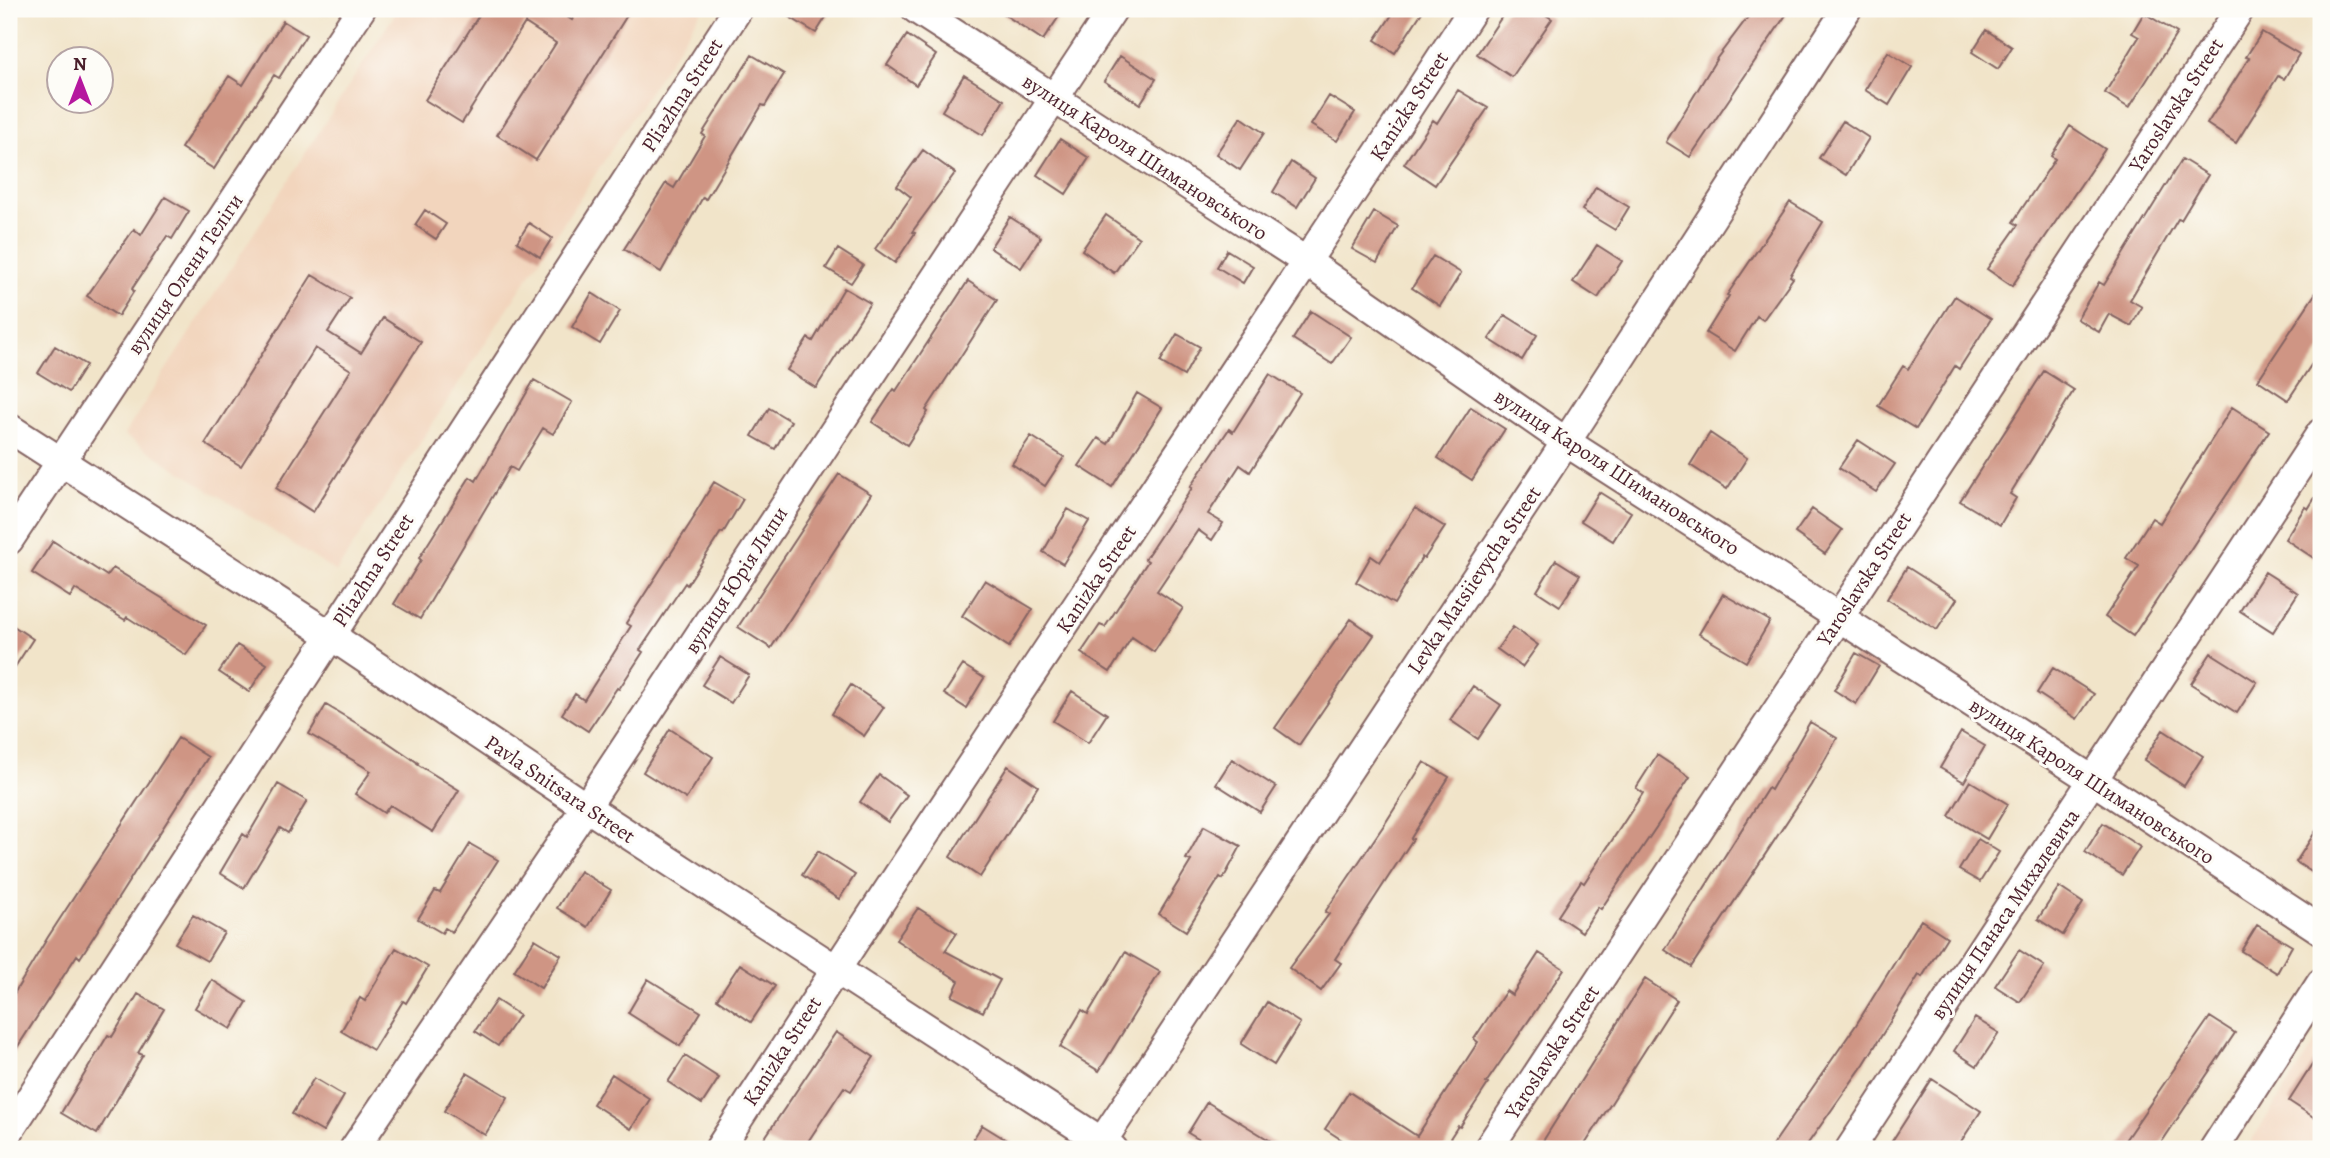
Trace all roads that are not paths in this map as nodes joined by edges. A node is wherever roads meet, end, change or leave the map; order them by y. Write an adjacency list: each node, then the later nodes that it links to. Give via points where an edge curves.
1 (361, 9): 13 (street, вулиця Олени Теліги)
2 (738, 9): 16 (street, Pliazhna Street)
3 (916, 9): 8 (street, вулиця Кароля Шимановського)
4 (1113, 9): 8 (street, вулиця Юрія Липи)
5 (1473, 9): 9 (street, Kanizka Street)
6 (1847, 9): 12 (street, Levka Matsiievycha Street)
7 (2240, 9): 15 (street, Yaroslavska Street)
8 (1054, 98): 9 (street, вулиця Кароля Шимановського); 18 (street, вулиця Юрія Липи)
9 (1307, 262): 12 (street, вулиця Кароля Шимановського); 20 (street, Kanizka Street)
10 (9, 428): 13 (street, Pavla Snitsara Street)
11 (2321, 433): 17 (street, вулиця Панаса Михалевича)
12 (1566, 442): 15 (street, вулиця Кароля Шимановського); 23 (street, Levka Matsiievycha Street)
13 (61, 461): 14 (street, вулиця Олени Теліги); 16 (street, Pavla Snitsara Street)
14 (9, 540)
15 (1838, 618): 17 (street, вулиця Кароля Шимановського); 26 (street, Yaroslavska Street)
16 (330, 635): 18 (street, Pavla Snitsara Street); 22 (street, Pliazhna Street)
17 (2094, 780): 19 (street, вулиця Кароля Шимановського); 27 (street, вулиця Панаса Михалевича)
18 (586, 807): 20 (street, Pavla Snitsara Street); 24 (street, вулиця Юрія Липи)
19 (2321, 930)
20 (835, 970): 23 (street, Pavla Snitsara Street); 25 (street, Kanizka Street)
21 (2321, 983): 28 (street)
22 (9, 1131)
23 (1104, 1147)
24 (354, 1149)
25 (719, 1149)
26 (1488, 1149)
27 (1850, 1149)
28 (2214, 1149)

